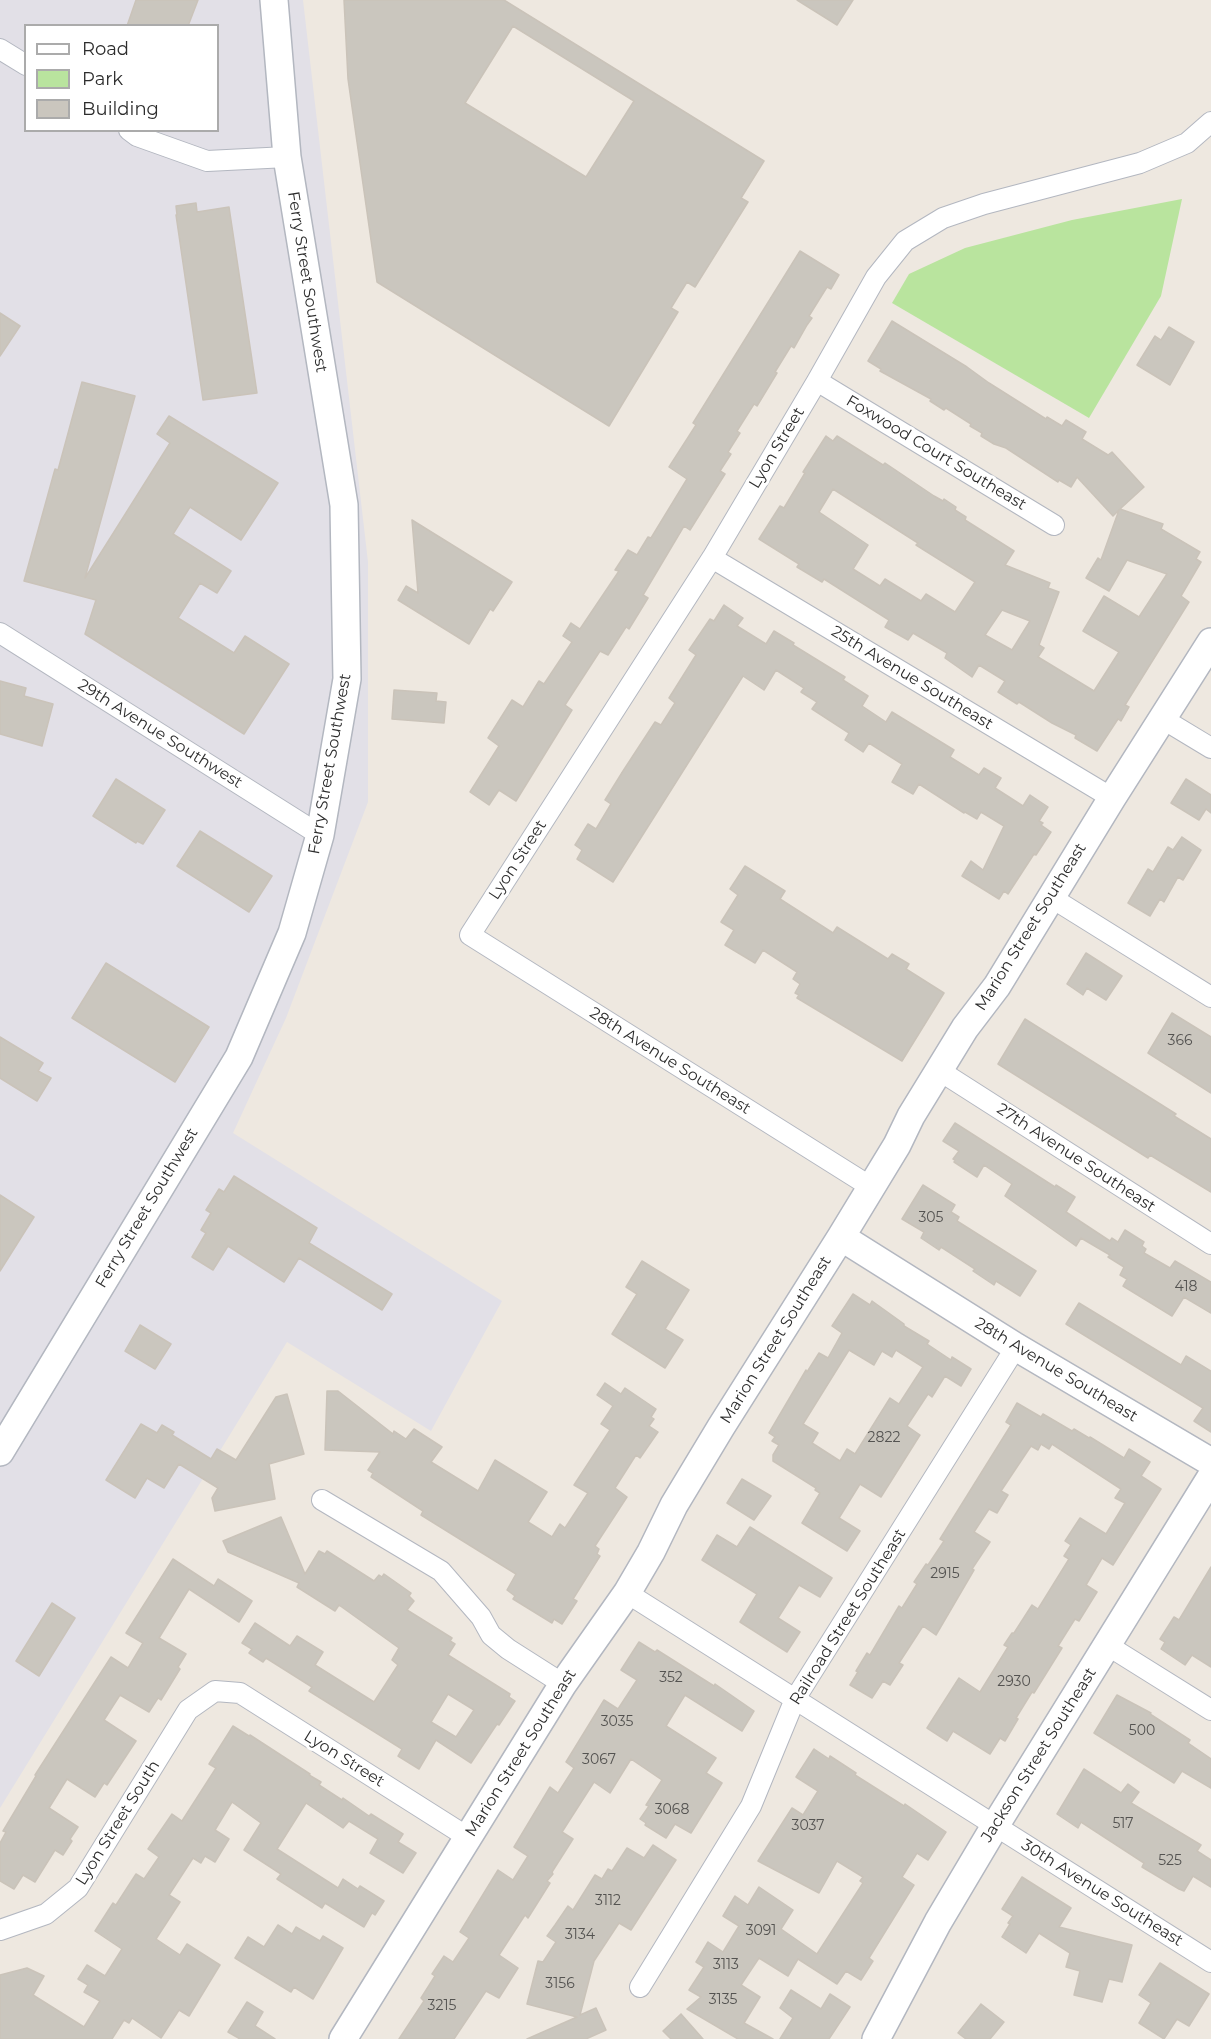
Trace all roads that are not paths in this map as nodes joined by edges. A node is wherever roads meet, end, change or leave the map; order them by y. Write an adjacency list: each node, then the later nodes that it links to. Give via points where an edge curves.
1 (274, 0): 6 (street, Ferry Street Southwest)
2 (0, 49): 3 (street)
3 (24, 64)
4 (1211, 122): 7 (street, Lyon Street, via 1187,143 1140,163 984,204 943,219 905,241 876,277)
5 (132, 132): 6 (street, via 207,160)
6 (287, 157): 15 (street, Ferry Street Southwest, via 344,505 347,679)
7 (817, 381): 8 (street, Foxwood Court Southeast); 9 (street, Lyon Street)
8 (1054, 525)
9 (711, 558): 14 (street, 25th Avenue Southeast); 17 (street, Lyon Street)
10 (0, 633): 15 (street, 29th Avenue Southwest)
11 (1211, 642): 12 (street, Marion Street Southeast)
12 (1163, 718): 13 (street); 14 (street, Marion Street Southeast)
13 (1211, 748)
14 (1112, 798): 16 (street, Marion Street Southeast)
15 (320, 836): 24 (street, Ferry Street Southwest, via 292,933 239,1057)
16 (1052, 898): 18 (street); 19 (street, Marion Street Southeast)
17 (470, 935): 20 (street, 28th Avenue Southeast)
18 (1211, 997)
19 (940, 1071): 20 (street, Marion Street Southeast); 22 (street, 27th Avenue Southeast)
20 (871, 1187): 21 (street, Marion Street Southeast)
21 (841, 1237): 23 (street, 28th Avenue Southeast); 28 (street, Marion Street Southeast, via 721,1426)
22 (1211, 1244)
23 (1016, 1347): 25 (street, 28th Avenue Southeast); 32 (street, Railroad Street Southeast)
24 (0, 1452)
25 (1211, 1462)
26 (1211, 1477): 29 (street, Jackson Street Southeast)
27 (322, 1500): 30 (street, via 441,1571 481,1617 491,1635)
28 (627, 1593): 30 (street, Marion Street Southeast); 32 (street, 30th Avenue Southeast)
29 (1107, 1644): 33 (street); 34 (street, Jackson Street Southeast)
30 (563, 1684): 35 (street, Marion Street Southeast)
31 (215, 1691): 35 (street, Lyon Street, via 240,1693); 36 (street, Lyon Street South, via 188,1710 78,1888 46,1914)
32 (795, 1700): 34 (street, 30th Avenue Southeast); 38 (street, Railroad Street Southeast, via 751,1806)
33 (1211, 1710)
34 (995, 1826): 37 (street, 30th Avenue Southeast); 40 (street, Jackson Street Southeast)
35 (469, 1838): 39 (street, Marion Street Southeast)
36 (0, 1930)
37 (1211, 1962)
38 (640, 1987)
39 (343, 2039)
40 (876, 2039)

